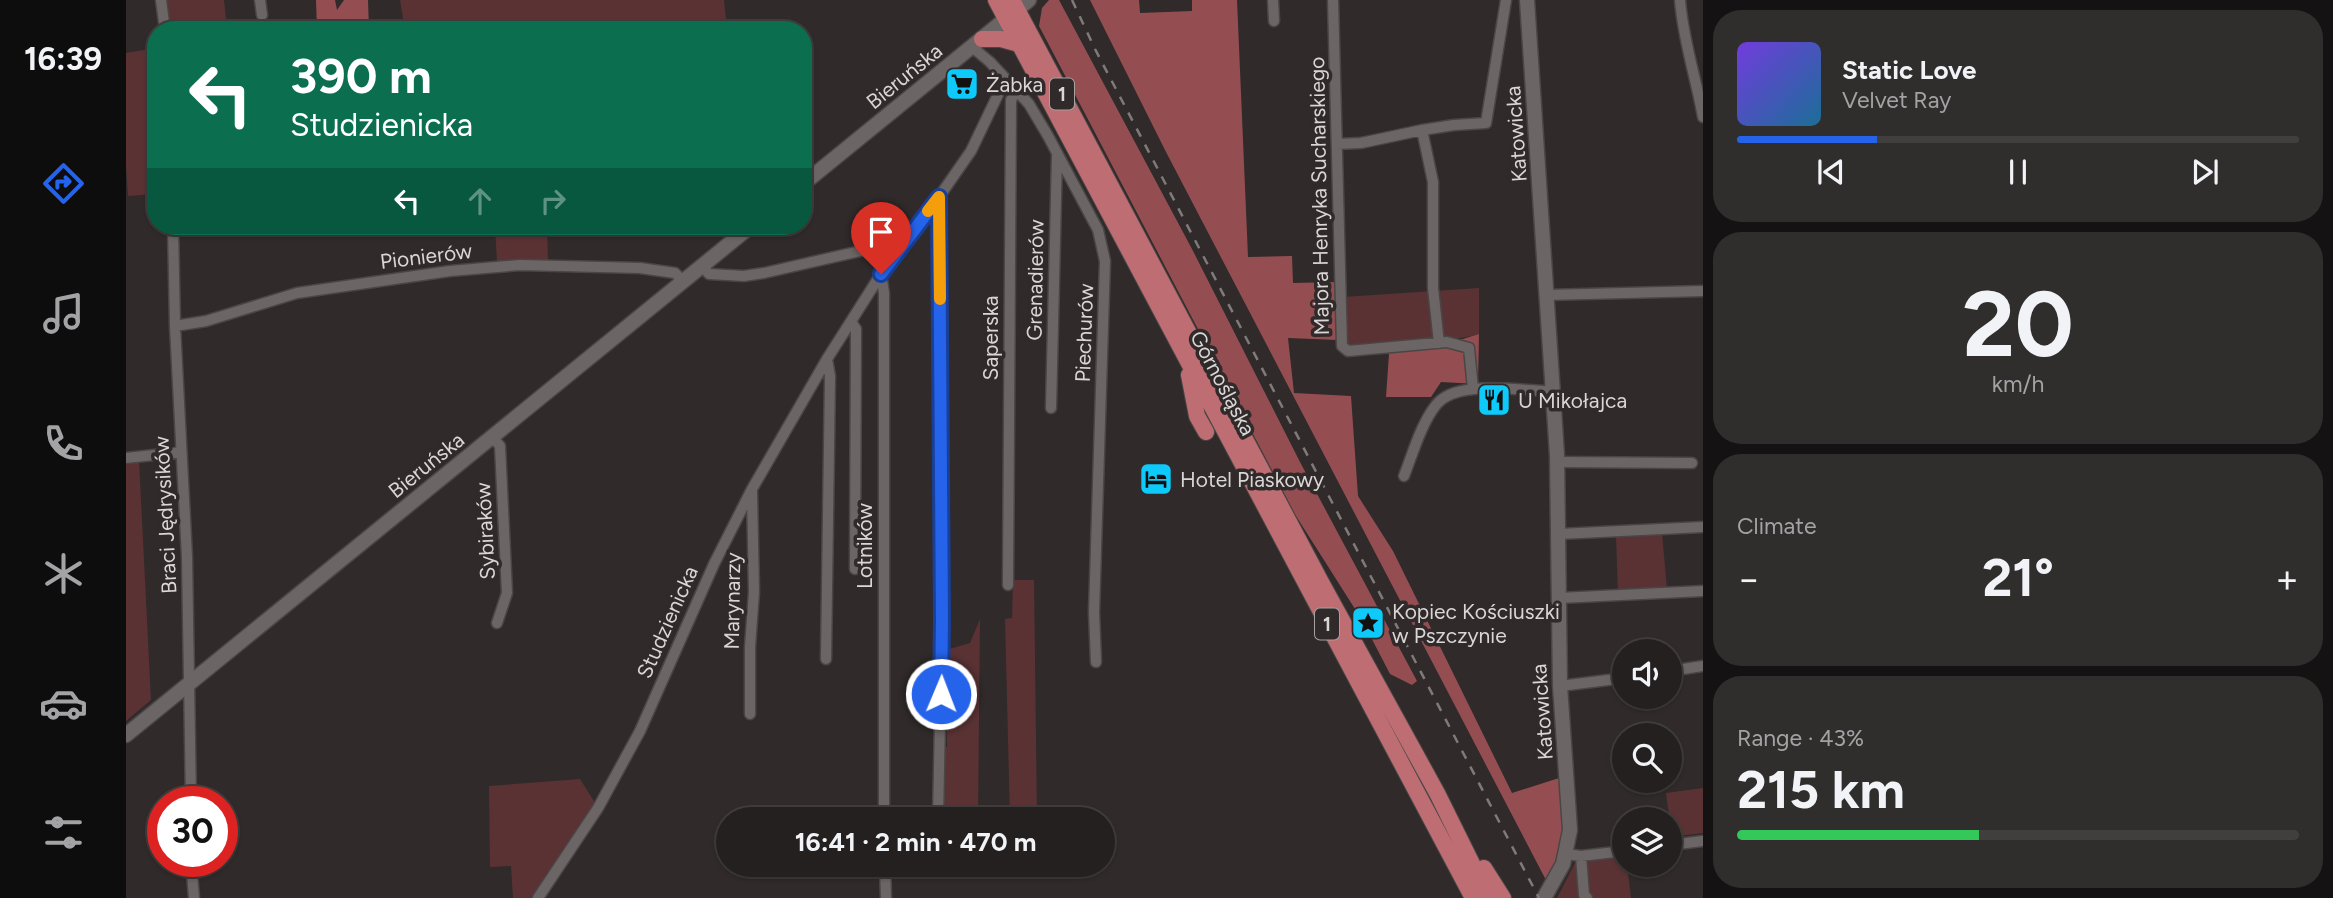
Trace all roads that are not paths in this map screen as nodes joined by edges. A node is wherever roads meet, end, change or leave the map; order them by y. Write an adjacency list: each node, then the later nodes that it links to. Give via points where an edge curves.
1 (161, 0): 11 (street)
2 (260, 0): 10 (street)
3 (996, 0): 9 (main road, Górnośląska / 1)
4 (1273, 0): 12 (street)
5 (1333, 0): 19 (street, Majora Henryka Sucharskiego)
6 (1506, 0): 18 (street, Katowicka, via 1486,123)
7 (1527, 0): 30 (main road, Katowicka)
8 (1680, 0): 17 (street)
9 (1016, 7): 13 (main road, Bieruńska); 14 (main road, Górnośląska / 1); 64 (main road, Górnośląska / 1)
10 (262, 15)
11 (164, 21)
12 (1274, 21)
13 (977, 43): 14 (main road, via 1001,39); 15 (street, Piechurów); 21 (main road, Bieruńska)
14 (1019, 44): 34 (main road, Górnośląska / 1)
15 (1005, 80): 16 (street, Piechurów); 22 (street, Studzienicka, via 971,151)
16 (1016, 92): 20 (street, Piechurów); 50 (street, Saperska, via 1011,100)
17 (1703, 117)
18 (1422, 130): 19 (street, via 1361,144); 33 (street, via 1433,182 1433,288)
19 (1337, 144): 33 (street, Majora Henryka Sucharskiego, via 1342,346 1348,351)
20 (1057, 152): 38 (street, Grenadierów); 55 (street, Piechurów, via 1098,230 1105,261)
21 (812, 177)
22 (939, 197): 25 (street, Studzienicka); 66 (street, via 942,620)
23 (173, 235): 32 (street, Braci Jędrysików)
24 (740, 235): 26 (main road, Bieruńska)
25 (904, 242): 26 (street, via 744,276 709,274); 27 (street, Studzienicka)
26 (702, 266): 28 (main road, Bieruńska)
27 (881, 274): 31 (street, Studzienicka); 65 (street, Lotników)
28 (683, 281): 32 (street, Pionierów, via 675,273 609,266 480,268 297,293); 40 (main road, Bieruńska)
29 (1703, 291): 30 (street)
30 (1546, 295): 37 (main road, Katowicka)
31 (851, 322): 35 (street, Studzienicka); 49 (street, Lotników, via 856,329)
32 (175, 326): 41 (street, Braci Jędrysików)
33 (1439, 343): 36 (street, Majora Henryka Sucharskiego, via 1469,348)
34 (1181, 349): 39 (main road, via 1197,416); 76 (main road, Górnośląska / 1)
35 (827, 359): 46 (street, Studzienicka); 54 (street)
36 (1473, 389): 37 (street); 45 (street, via 1437,403)
37 (1553, 391): 43 (main road, Katowicka)
38 (1051, 408)
39 (1206, 432)
40 (493, 438): 53 (street, Sybiraków, via 500,446 507,593); 59 (main road, Bieruńska)
41 (181, 452): 42 (street); 59 (street, Braci Jędrysików)
42 (126, 458)
43 (1557, 462): 44 (street); 48 (main road, Katowicka)
44 (1692, 463)
45 (1404, 475)
46 (752, 489): 61 (street, Marynarzy); 74 (street, Studzienicka, via 640,731 585,829)
47 (1703, 527): 48 (street)
48 (1559, 534): 52 (main road, Katowicka)
49 (855, 569)
50 (1008, 585)
51 (1703, 591): 52 (street)
52 (1559, 598): 60 (main road, Katowicka)
53 (497, 623)
54 (826, 659)
55 (1096, 662)
56 (1703, 666): 57 (street)
57 (1682, 669)
58 (1612, 680): 60 (street)
59 (191, 684): 62 (main road, Bieruńska); 63 (street, Braci Jędrysików)
60 (1560, 686): 70 (main road, Katowicka)
61 (750, 714)
62 (126, 736)
63 (191, 786)
64 (1437, 793): 77 (main road, Górnośląska / 1); 78 (main road)
65 (884, 807)
66 (938, 807)
67 (1703, 841): 68 (street)
68 (1682, 844)
69 (1612, 852): 70 (street)
70 (1574, 855): 79 (main road, Katowicka); 80 (street)
71 (192, 877): 73 (street)
72 (885, 877): 75 (street)
73 (194, 898)
74 (538, 898)
75 (886, 898)
76 (1473, 898)
77 (1489, 898)
78 (1503, 898)
79 (1544, 898)
80 (1587, 898)

